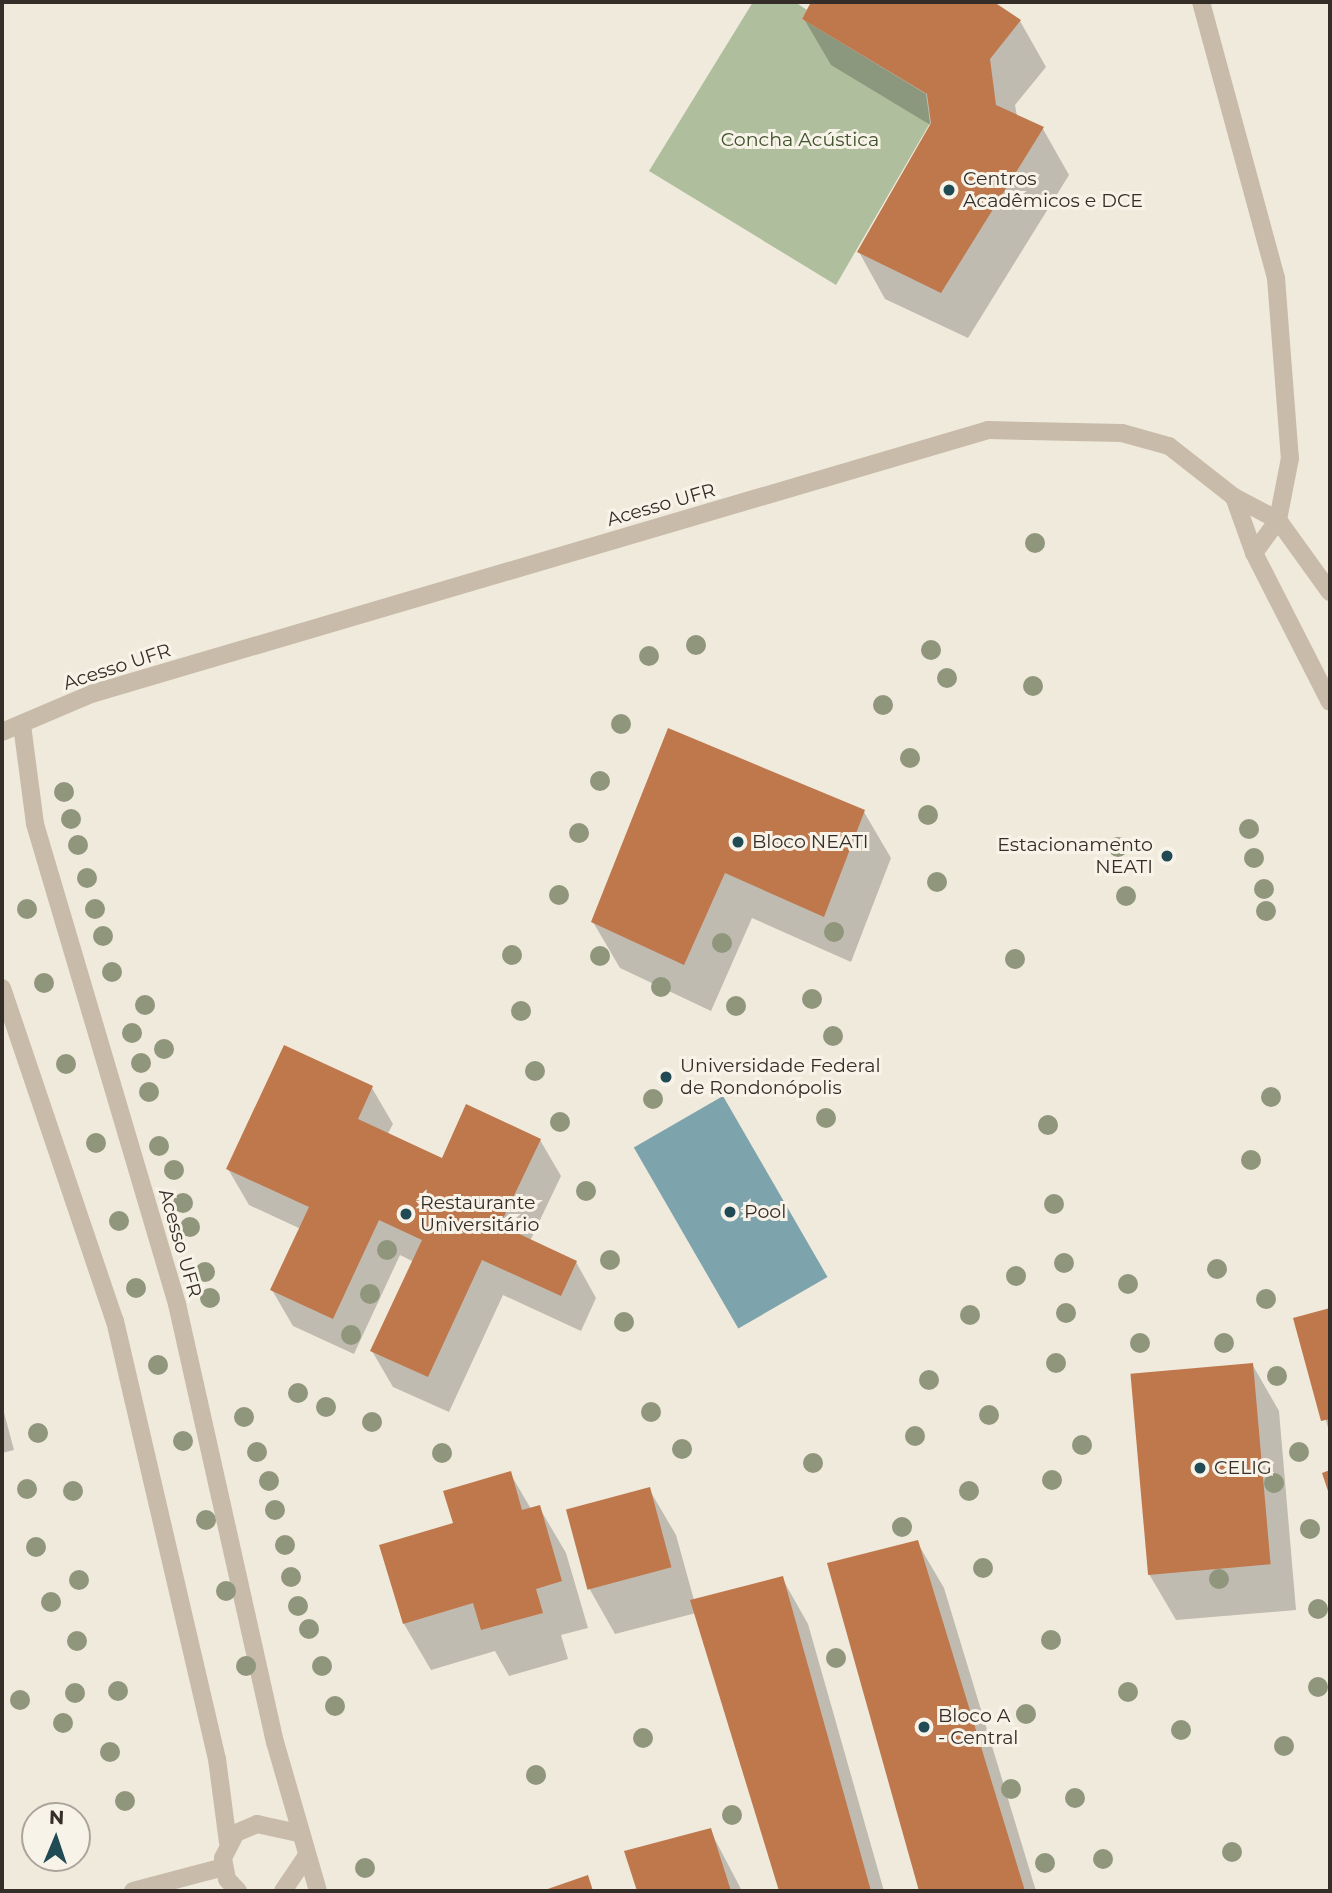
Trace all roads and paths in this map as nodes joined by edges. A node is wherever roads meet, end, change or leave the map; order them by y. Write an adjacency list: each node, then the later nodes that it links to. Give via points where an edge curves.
1 (1200, 2): 3 (lane, via 1276,278 1290,458)
2 (1234, 497): 3 (lane, Acesso UFR); 4 (lane); 7 (lane, Acesso UFR, via 1169,446 1122,433 988,430 91,694)
3 (1278, 520): 4 (lane); 5 (lane, Acesso UFR)
4 (1254, 552): 6 (lane)
5 (1330, 592)
6 (1330, 702)
7 (22, 725): 8 (lane); 10 (lane, Acesso UFR, via 35,824 177,1304)
8 (2, 732)
9 (2, 988): 11 (lane, via 115,1321 217,1759)
10 (298, 1833): 11 (lane, via 257,1824); 12 (lane, Acesso UFR)
11 (228, 1842): 13 (lane)
12 (305, 1858): 16 (lane); 17 (lane, Acesso UFR)
13 (223, 1867): 14 (lane); 15 (lane)
14 (234, 1890)
15 (133, 1891)
16 (284, 1891)
17 (318, 1891)

